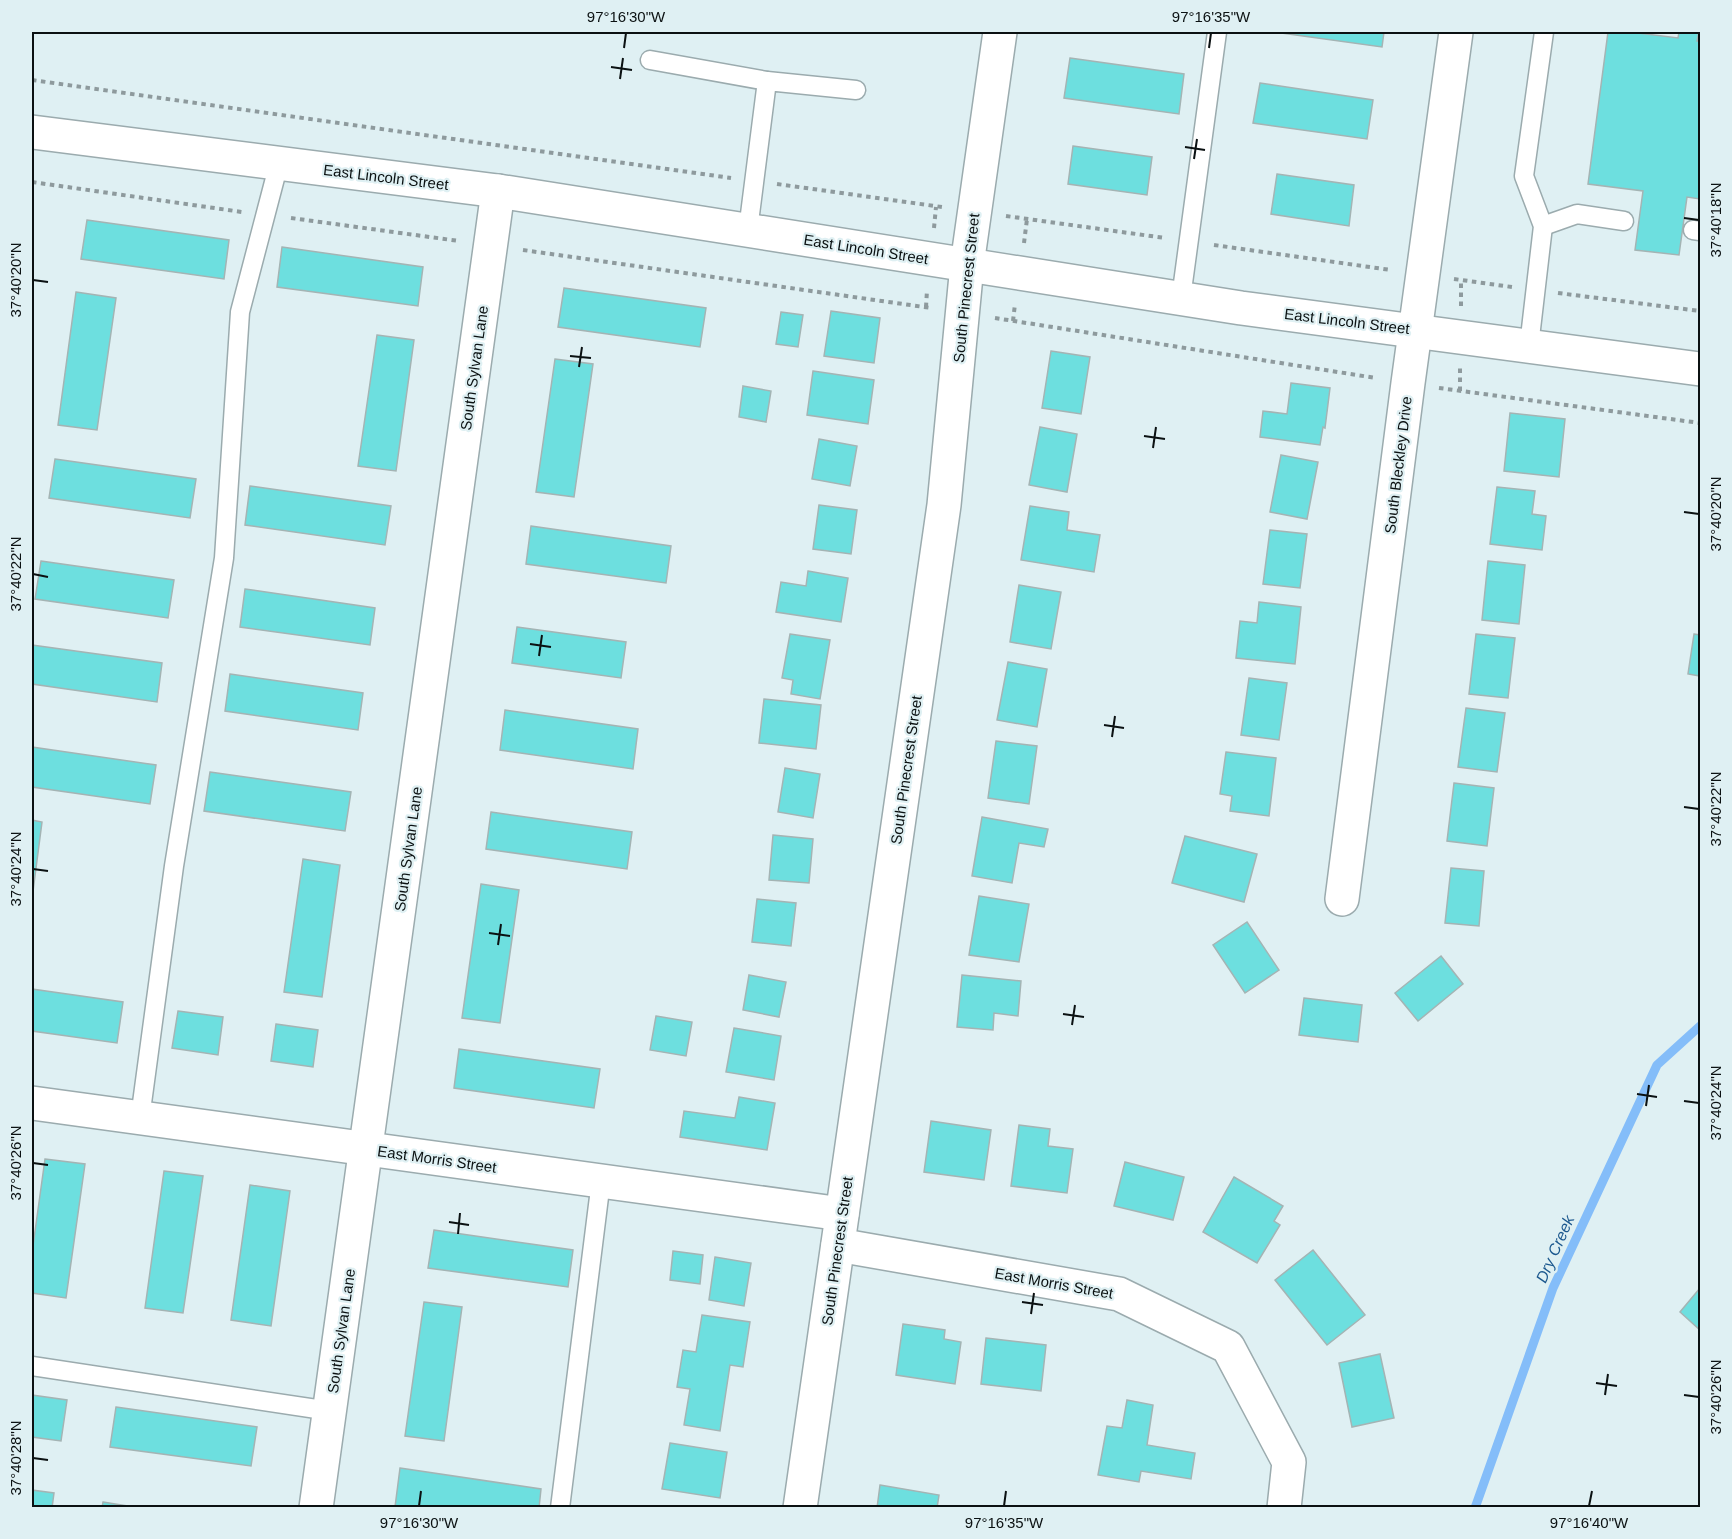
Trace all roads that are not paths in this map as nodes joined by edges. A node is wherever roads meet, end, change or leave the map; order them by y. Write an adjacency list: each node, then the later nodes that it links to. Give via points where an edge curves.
1 (1000, 32): 14 (street, South Pinecrest Street)
2 (1217, 32): 15 (lane)
3 (1456, 32): 16 (street, South Bleckley Drive)
4 (1544, 32): 12 (lane, via 1524,176)
5 (650, 60): 6 (lane)
6 (768, 81): 7 (lane); 13 (lane)
7 (856, 90)
8 (32, 132): 9 (street, East Lincoln Street)
9 (279, 163): 10 (street, East Lincoln Street); 21 (lane, via 240,312 224,558 174,866)
10 (498, 191): 13 (street, East Lincoln Street); 22 (street, South Sylvan Lane)
11 (1624, 220): 12 (lane, via 1577,214)
12 (1543, 226): 17 (lane)
13 (748, 230): 14 (street, East Lincoln Street)
14 (967, 265): 15 (street, East Lincoln Street); 24 (street, South Pinecrest Street, via 944,506)
15 (1181, 298): 16 (street, East Lincoln Street)
16 (1415, 330): 17 (street, East Lincoln Street); 19 (street, South Bleckley Drive)
17 (1529, 345): 18 (street, East Lincoln Street)
18 (1701, 369)
19 (1342, 899)
20 (32, 1103): 21 (street, East Morris Street)
21 (140, 1118): 22 (street, East Morris Street)
22 (367, 1149): 23 (street, East Morris Street); 26 (street, South Sylvan Lane)
23 (601, 1181): 24 (street, East Morris Street); 28 (lane)
24 (840, 1230): 29 (street, South Pinecrest Street); 30 (street, East Morris Street, via 1119,1294 1228,1347 1289,1462)
25 (32, 1366): 26 (lane)
26 (330, 1411): 27 (street, South Sylvan Lane)
27 (316, 1508)
28 (560, 1508)
29 (800, 1508)
30 (1284, 1508)

